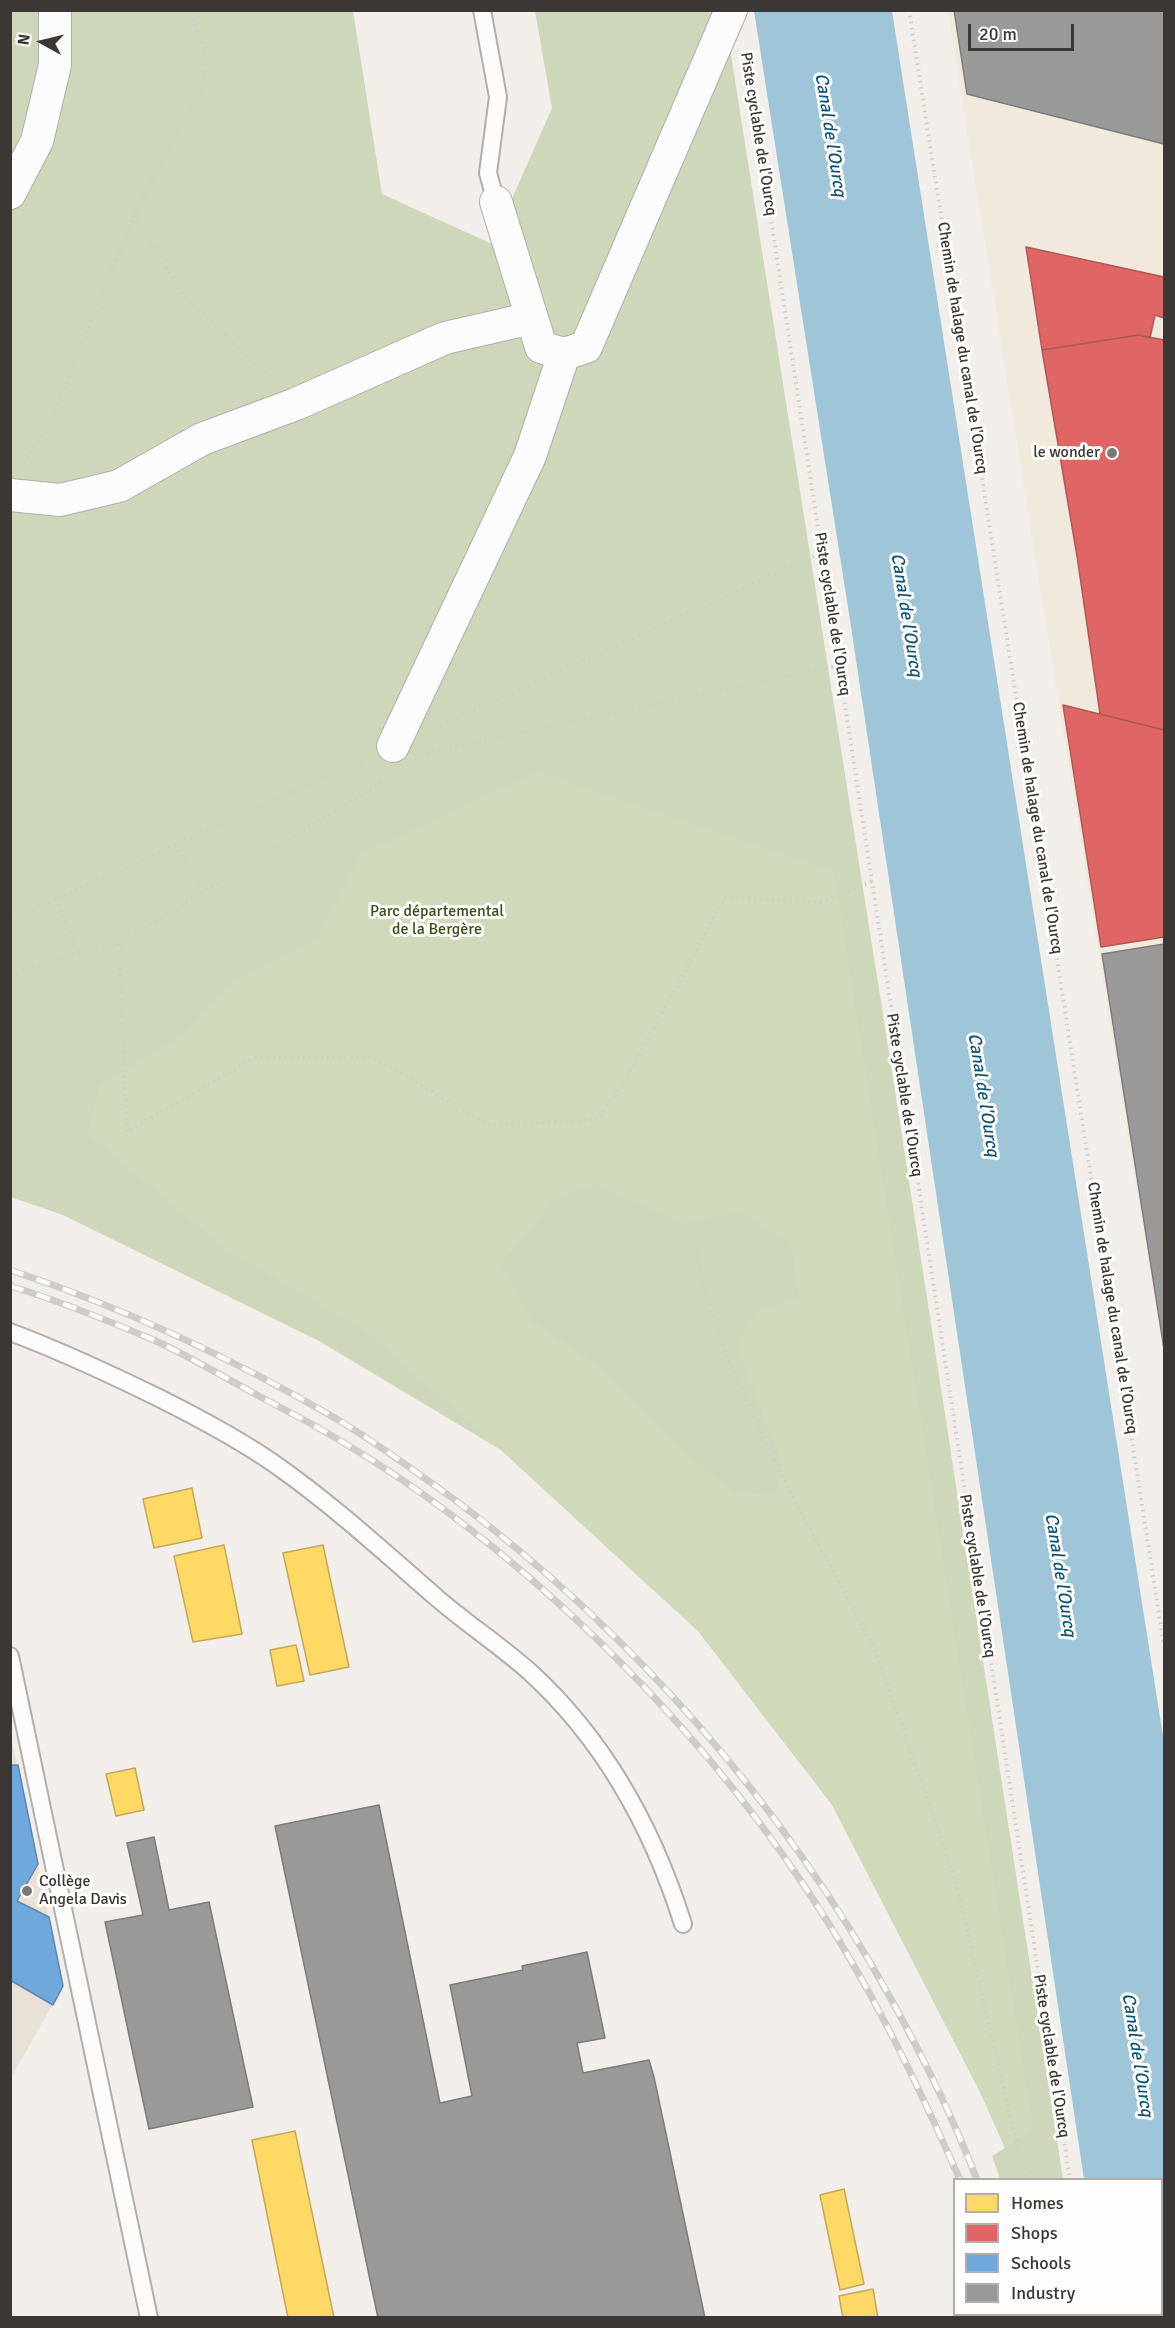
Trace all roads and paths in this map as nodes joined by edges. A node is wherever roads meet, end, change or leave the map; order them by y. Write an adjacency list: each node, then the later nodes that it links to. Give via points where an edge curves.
1 (55, 10): 7 (street, via 55,65 37,141)
2 (189, 10): 9 (path, via 205,50 204,86)
3 (483, 10): 8 (lane, via 498,97 488,173)
4 (731, 10): 11 (street, via 586,346)
5 (909, 10): 27 (path, Chemin de halage du canal de l'Ourcq)
6 (746, 58): 14 (path, Piste cyclable de l'Ourcq)
7 (10, 193)
8 (496, 202): 10 (street, via 513,236)
9 (134, 216): 12 (path, via 182,292); 13 (path, via 48,428)
10 (532, 318): 11 (street, via 541,346); 12 (street, via 445,338)
11 (564, 354): 15 (street, via 530,456)
12 (296, 404): 13 (street, via 202,439 119,486 60,500)
13 (14, 483)
14 (840, 665): 16 (path, via 432,751); 19 (path, Piste cyclable de l'Ourcq)
15 (393, 746)
16 (424, 756)
17 (389, 778): 20 (path)
18 (176, 845): 20 (path)
19 (872, 881): 22 (path, via 822,902 725,897 637,1060 598,1120 489,1125 374,1057 254,1058 127,1132); 31 (path, Piste cyclable de l'Ourcq)
20 (203, 893): 22 (path)
21 (10, 920): 23 (path, via 56,899)
22 (119, 944): 23 (path)
23 (79, 953): 24 (path)
24 (10, 975)
25 (697, 1252): 30 (path, via 702,1284 723,1347 771,1454 876,1651 956,1883 1016,2141 1025,2169)
26 (10, 1332): 29 (lane, via 159,1398 229,1434 276,1464 531,1673 584,1729 623,1788 655,1848)
27 (1164, 1646)
28 (10, 1656): 32 (lane)
29 (683, 1924)
30 (1036, 2178)
31 (1070, 2178)
32 (149, 2318)

